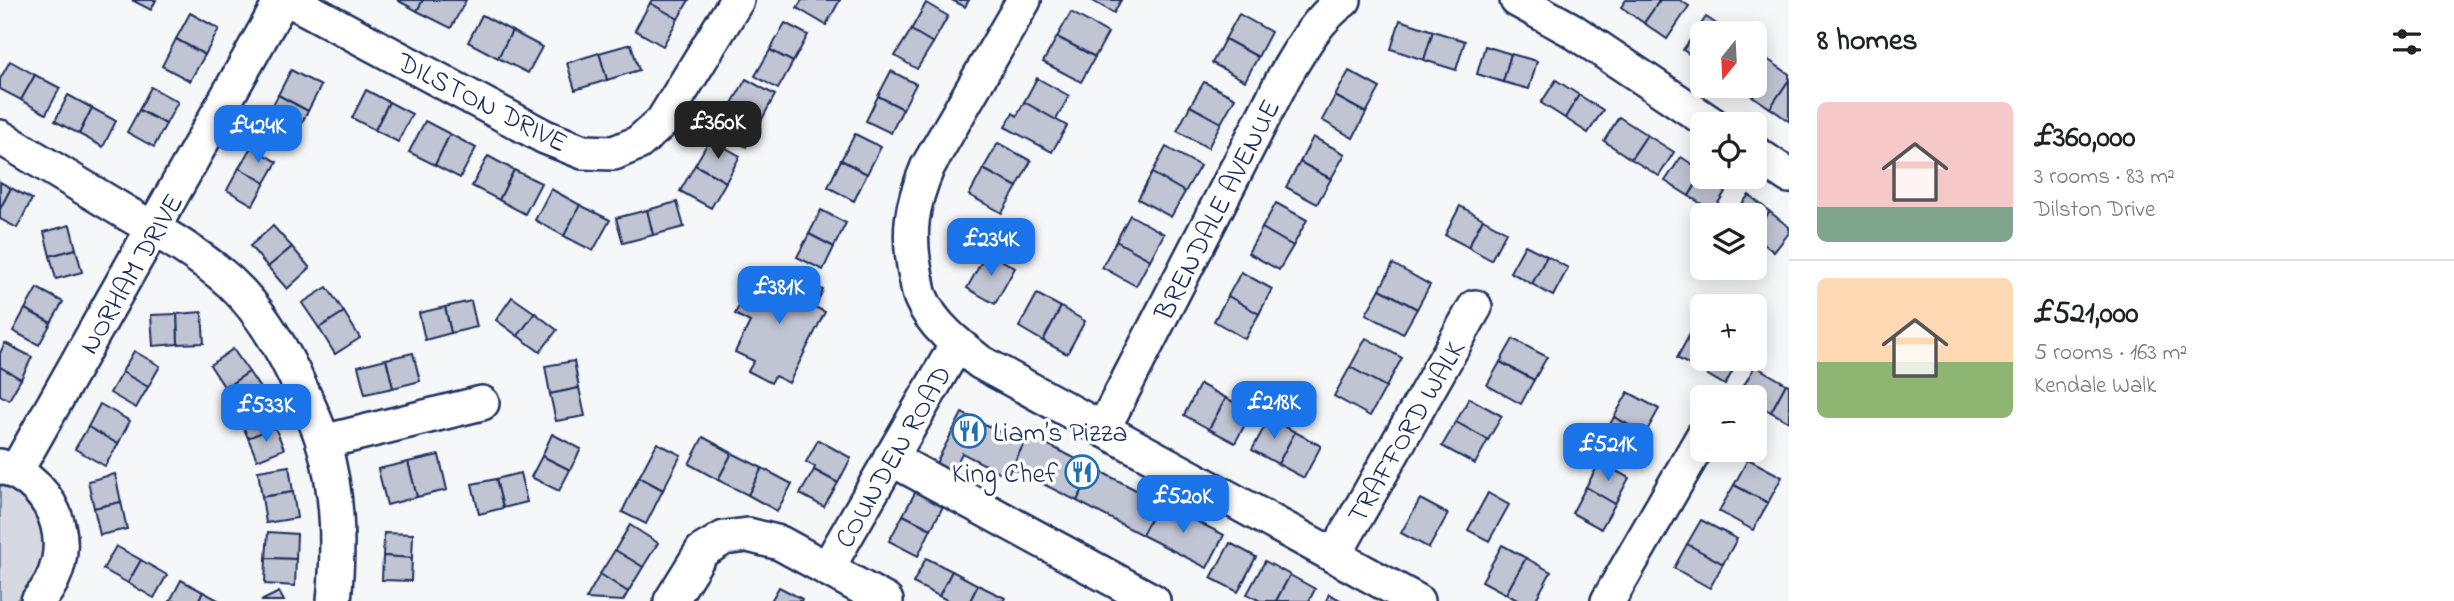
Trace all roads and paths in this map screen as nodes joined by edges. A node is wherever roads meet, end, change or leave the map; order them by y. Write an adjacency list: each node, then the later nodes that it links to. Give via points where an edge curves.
1 (282, 0): 11 (street, NORHAM DRIVE)
2 (290, 0): 3 (street, DILSTON DRIVE, via 545,137 583,152 614,153 638,143 662,122)
3 (737, 0)
4 (1024, 0): 13 (street, via 928,166 911,216 921,298)
5 (1344, 0): 15 (street, BRENDALE AVENUE, via 1309,36 1284,77)
6 (1517, 0): 7 (street, via 1570,29)
7 (1694, 112)
8 (0, 137): 11 (street)
9 (1767, 161): 10 (street)
10 (1789, 176)
11 (154, 229): 16 (street, via 230,283 262,320 284,354); 19 (street, NORHAM DRIVE)
12 (1475, 307): 20 (street, TRAFFORD WALK)
13 (957, 344): 15 (street, via 980,362); 17 (street, COUNDEN ROAD)
14 (482, 403): 16 (street)
15 (1103, 429): 20 (street)
16 (323, 442): 23 (street, via 337,517)
17 (890, 458): 21 (street, COUNDEN ROAD); 26 (street)
18 (1690, 459): 28 (street)
19 (8, 469): 22 (street, via 42,492 58,521 61,555)
20 (1334, 556): 27 (street)
21 (827, 569): 24 (street, via 780,543 748,535 724,538 702,551); 25 (street)
22 (53, 597)
23 (334, 601)
24 (671, 601)
25 (886, 601)
26 (1153, 601)
27 (1417, 601)
28 (1608, 601)

